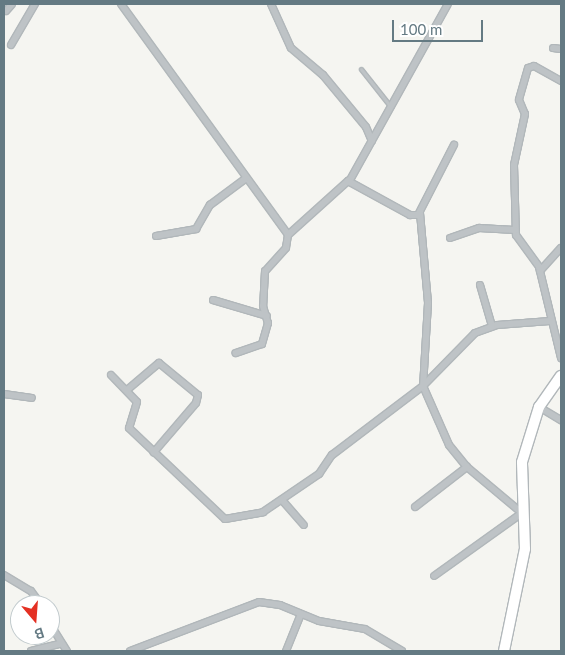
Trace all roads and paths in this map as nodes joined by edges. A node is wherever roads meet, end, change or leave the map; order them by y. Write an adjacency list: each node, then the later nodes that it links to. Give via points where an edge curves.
1 (12, 4): 6 (street)
2 (35, 4): 7 (street)
3 (121, 4): 15 (street)
4 (271, 4): 13 (street, via 291,48 323,75 366,127)
5 (448, 4): 12 (street)
6 (6, 11)
7 (11, 45)
8 (553, 48): 9 (street)
9 (561, 49)
10 (361, 69): 12 (lane)
11 (561, 81): 18 (street, via 534,66 528,68 520,100 525,114 514,165)
12 (391, 107): 13 (street)
13 (372, 141): 16 (street)
14 (454, 145): 17 (street)
15 (246, 179): 19 (street); 20 (street, via 210,205 196,229)
16 (350, 180): 17 (street, via 410,215); 19 (street)
17 (420, 213): 33 (street, via 428,303)
18 (515, 230): 21 (street, via 479,228); 23 (street)
19 (288, 235): 26 (street, via 286,248 264,271)
20 (156, 236)
21 (450, 238)
22 (561, 248): 23 (street)
23 (540, 271): 27 (street)
24 (480, 285): 28 (street)
25 (213, 300): 26 (street)
26 (266, 316): 29 (street, via 261,345 242,347)
27 (550, 321): 28 (street); 30 (street)
28 (492, 326): 33 (street, via 468,338)
29 (236, 353)
30 (561, 358)
31 (111, 375): 34 (street)
32 (561, 376): 37 (main road)
33 (423, 386): 40 (street, via 444,437); 41 (street, via 332,455 322,472)
34 (127, 390): 39 (street, via 138,404 128,426); 39 (street, via 159,363 198,395 196,403)
35 (4, 394): 36 (street)
36 (32, 398)
37 (540, 407): 38 (street); 43 (main road, via 522,462)
38 (561, 420)
39 (154, 452): 41 (street, via 220,518 259,514)
40 (467, 467): 42 (street); 43 (street)
41 (282, 500): 44 (street)
42 (415, 507)
43 (522, 514): 46 (street); 54 (main road, via 521,583)
44 (304, 525)
45 (4, 575): 47 (street)
46 (434, 576)
47 (33, 595)
48 (300, 614): 51 (street, via 280,604 252,602 188,632); 52 (street); 53 (street, via 365,629)
49 (55, 645): 50 (street)
50 (31, 651)
51 (130, 651)
52 (286, 651)
53 (402, 651)
54 (504, 651)

